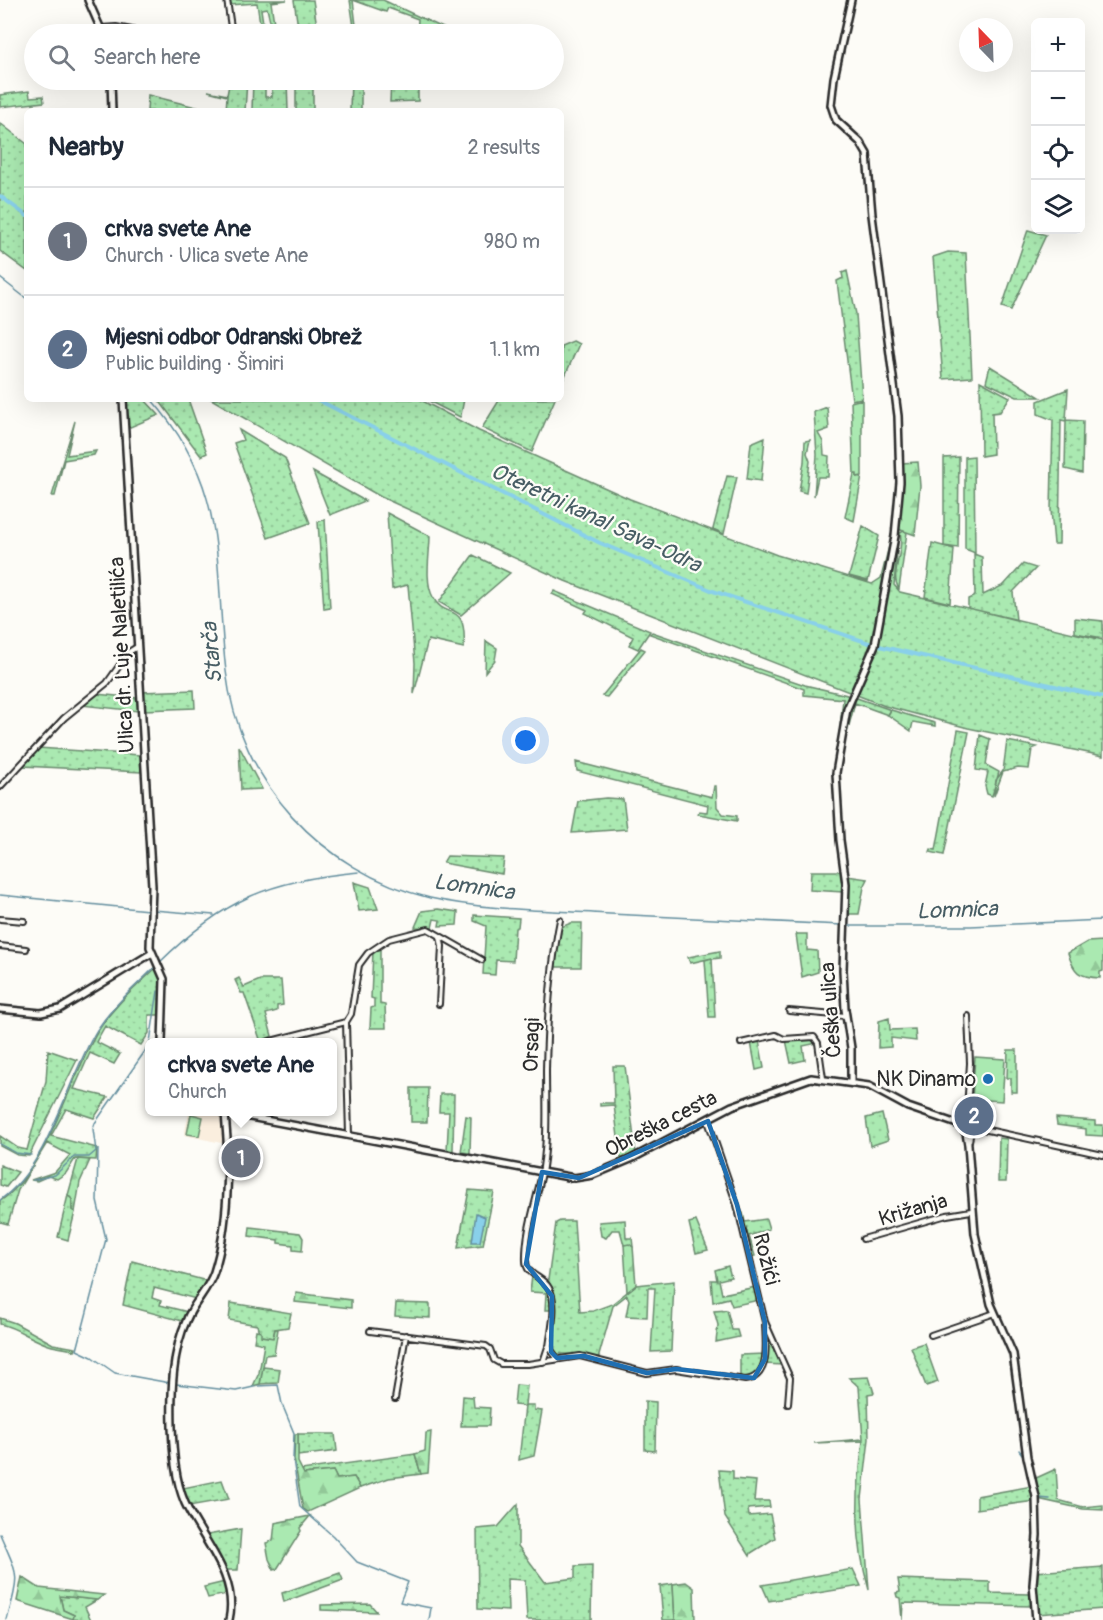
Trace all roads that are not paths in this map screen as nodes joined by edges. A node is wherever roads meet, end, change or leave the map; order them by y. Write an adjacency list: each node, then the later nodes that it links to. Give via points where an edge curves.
1 (88, 0): 4 (street)
2 (228, 0): 5 (street)
3 (851, 0): 22 (street, Češka ulica, via 832,85 831,109 867,154 900,452 899,508 875,645 847,709 836,773 846,884)
4 (98, 24)
5 (231, 24)
6 (111, 90): 7 (street)
7 (111, 108)
8 (123, 402): 9 (street, Ulica dr. Luje Naletilića)
9 (137, 647): 10 (street, via 107,683 64,718); 17 (street, Ulica dr. Luje Naletilića, via 153,910)
10 (0, 787)
11 (0, 919): 13 (street)
12 (560, 920): 39 (street, Orsagi, via 548,1013)
13 (24, 921)
14 (439, 935): 18 (street); 19 (street); 24 (street, via 428,929 415,931 382,942 368,953 359,965 351,1014)
15 (0, 946): 16 (street)
16 (26, 949)
17 (152, 953): 20 (street, via 55,1011); 25 (street, via 164,980)
18 (482, 960)
19 (439, 1004)
20 (0, 1009)
21 (789, 1011): 22 (street)
22 (846, 1016): 29 (street, Češka ulica)
23 (968, 1016): 34 (street)
24 (346, 1022): 26 (street); 36 (street)
25 (162, 1038)
26 (283, 1038)
27 (741, 1043): 28 (street, via 776,1035 784,1039 814,1037)
28 (823, 1078): 29 (street, Obreška cesta); 32 (street, Obreška cesta, via 797,1082 727,1108)
29 (851, 1082): 33 (street, Obreška cesta, via 875,1088 908,1107)
30 (224, 1116): 52 (street, via 229,1174 218,1257 178,1345 172,1393 173,1441 185,1502 226,1580 231,1604)
31 (246, 1116): 36 (street, Obreška cesta)
32 (708, 1121): 39 (street, Obreška cesta, via 587,1177); 43 (street, Rožići, via 737,1205)
33 (954, 1122): 34 (street, Obreška cesta); 37 (street, via 965,1131)
34 (966, 1125): 35 (street, Obreška cesta)
35 (972, 1127): 37 (street); 38 (street, Obreška cesta)
36 (348, 1135): 39 (street, Obreška cesta)
37 (968, 1145): 40 (street)
38 (1103, 1155)
39 (542, 1172): 47 (street, Orsagi, via 526,1261 528,1270 544,1281 552,1296)
40 (971, 1211): 41 (street, Križanja); 42 (street)
41 (862, 1239)
42 (995, 1313): 46 (street); 53 (street, via 1013,1354 1036,1497)
43 (765, 1322): 48 (street, via 765,1359 760,1373 752,1379 676,1369 647,1373 584,1356); 51 (street, Rožići, via 790,1378)
44 (370, 1331): 45 (street)
45 (406, 1335): 49 (street, via 486,1346 498,1363); 50 (street)
46 (931, 1335)
47 (549, 1347): 48 (street); 49 (street)
48 (557, 1358): 49 (street)
49 (542, 1362)
50 (395, 1399)
51 (788, 1404)
52 (229, 1620)
53 (1036, 1620)

